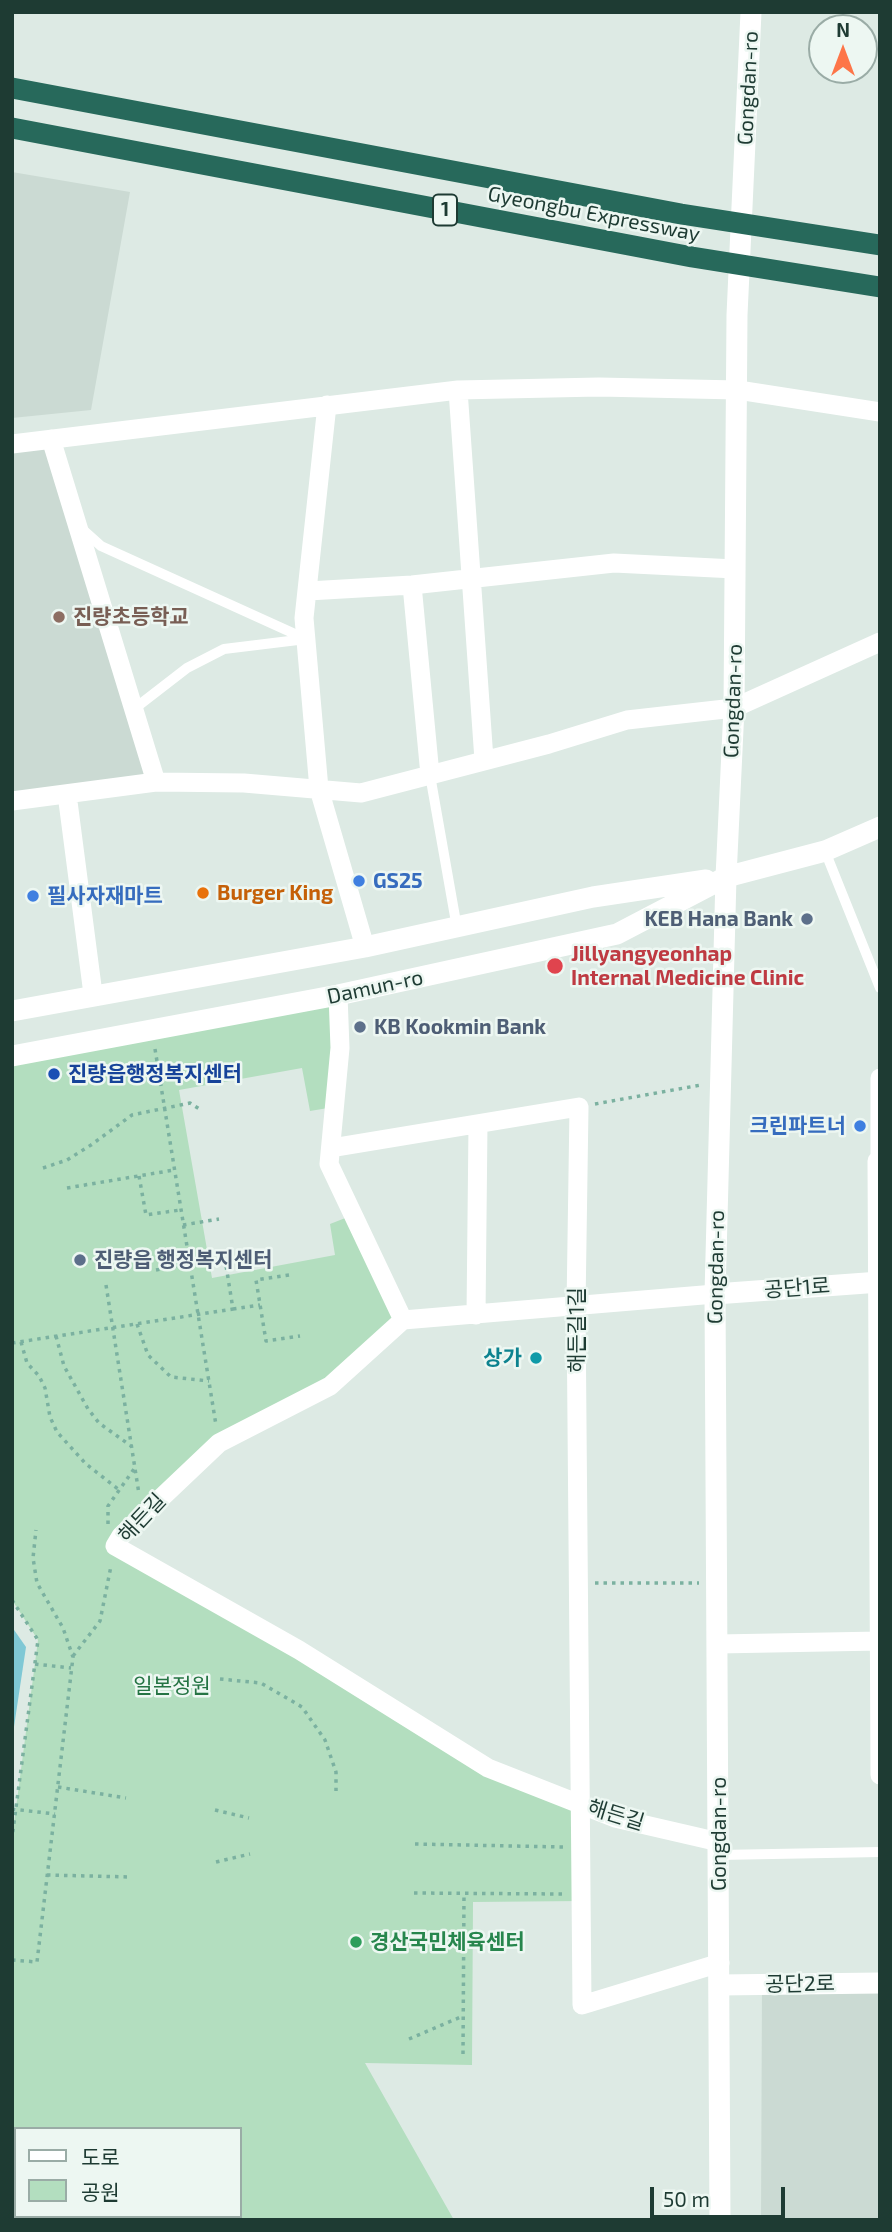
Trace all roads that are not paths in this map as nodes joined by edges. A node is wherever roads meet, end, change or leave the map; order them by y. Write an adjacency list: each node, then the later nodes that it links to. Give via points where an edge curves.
1 (751, 12): 7 (main road, Gongdan-ro, via 737,315)
2 (12, 88): 4 (highway, Gyeongbu Expressway / 1, via 656,209)
3 (12, 128): 5 (highway, Gyeongbu Expressway / 1, via 692,257)
4 (880, 245)
5 (880, 287)
6 (458, 390): 7 (street); 8 (street); 14 (street)
7 (738, 390): 9 (street); 13 (main road, Gongdan-ro)
8 (327, 405): 10 (street); 16 (street)
9 (880, 412)
10 (51, 439): 11 (street); 12 (street)
11 (12, 444)
12 (77, 524): 17 (lane, via 101,546); 20 (street)
13 (735, 569): 14 (street, via 614,564); 19 (main road, Gongdan-ro)
14 (470, 578): 15 (street); 21 (street)
15 (412, 585): 16 (street); 22 (street)
16 (308, 591): 17 (street)
17 (306, 639): 20 (lane, via 224,649 187,668); 24 (street)
18 (880, 642): 19 (street)
19 (734, 708): 21 (street, via 627,719); 29 (main road, Gongdan-ro)
20 (134, 709): 23 (street)
21 (484, 760): 22 (street)
22 (430, 775): 24 (street, via 361,793); 30 (lane)
23 (156, 782): 24 (street); 25 (street)
24 (318, 789): 31 (street)
25 (66, 794): 26 (street); 33 (street)
26 (12, 801)
27 (880, 827): 28 (main road, Damun-ro)
28 (825, 851): 29 (main road, Damun-ro); 32 (lane)
29 (726, 877): 30 (main road, Damun-ro, via 593,897); 34 (main road, Damun-ro, via 617,934); 42 (main road, Gongdan-ro)
30 (457, 928): 31 (main road, Damun-ro)
31 (365, 947): 33 (main road, Damun-ro)
32 (880, 988)
33 (93, 994): 35 (main road, Damun-ro)
34 (338, 995): 36 (main road, Damun-ro); 39 (street, via 340,1048)
35 (12, 1011)
36 (12, 1056)
37 (880, 1078): 40 (street)
38 (478, 1124): 39 (street); 43 (street, 해든길1길, via 579,1107); 44 (street)
39 (331, 1149): 45 (street, via 329,1164)
40 (879, 1161): 41 (street)
41 (879, 1282): 42 (main road, 공단1로); 46 (street)
42 (715, 1294): 43 (street); 48 (main road, Gongdan-ro)
43 (576, 1307): 44 (street); 50 (street, 해든길1길)
44 (476, 1315): 45 (street)
45 (402, 1320): 50 (street, 해든길, via 330,1386 219,1443 115,1546 299,1650 488,1769)
46 (878, 1439): 47 (street)
47 (879, 1640): 48 (street); 49 (street)
48 (718, 1644): 51 (main road, Gongdan-ro)
49 (880, 1775)
50 (581, 1805): 51 (street, 해든길); 53 (street, 해든길1길, via 582,2005)
51 (719, 1849): 52 (lane); 53 (main road, Gongdan-ro)
52 (880, 1852)
53 (720, 1974): 54 (main road, 공단2로); 55 (main road, Gongdan-ro)
54 (880, 1983)
55 (720, 2220)

